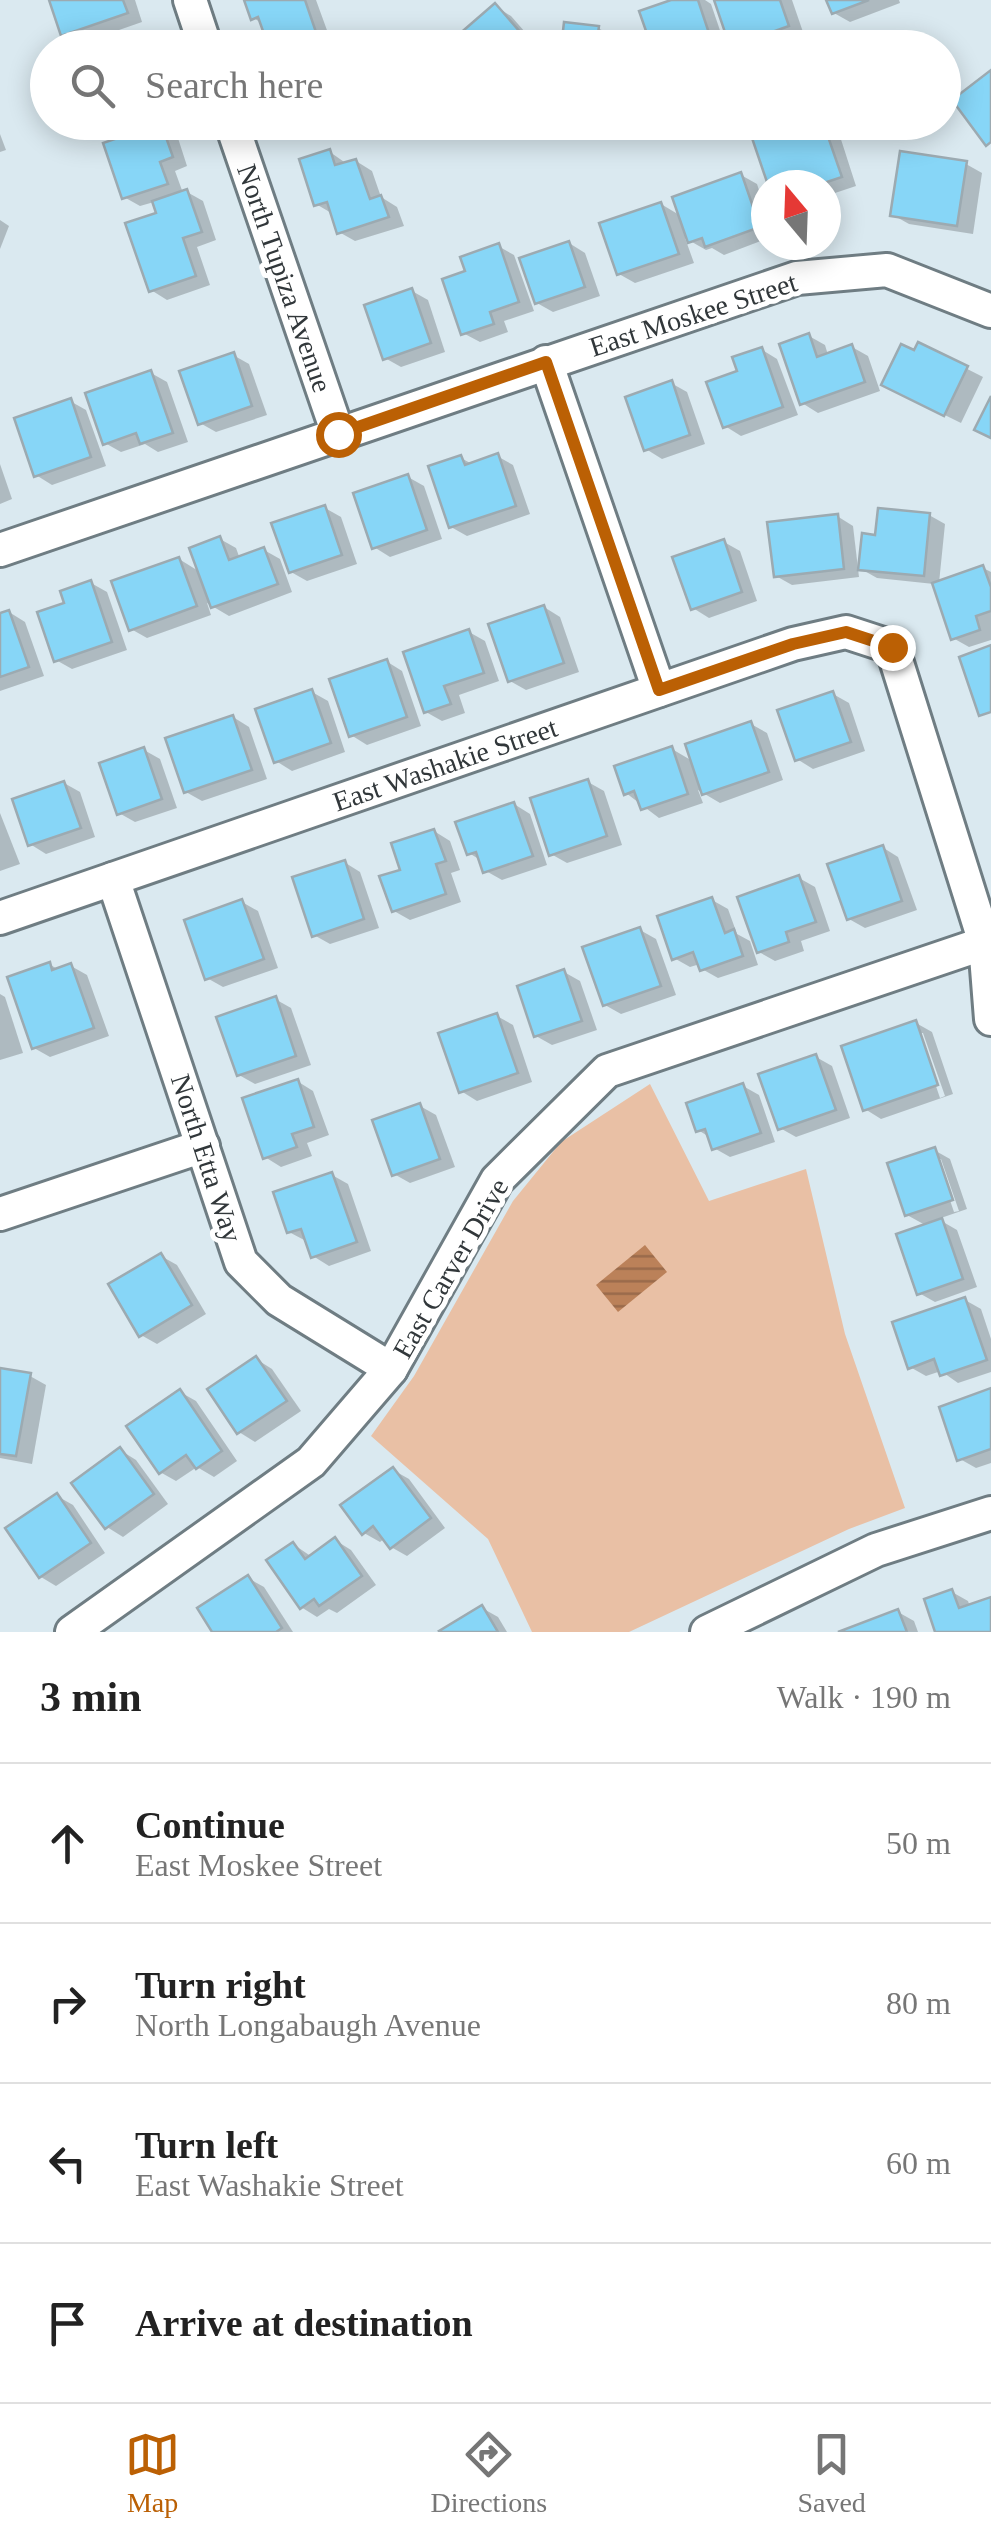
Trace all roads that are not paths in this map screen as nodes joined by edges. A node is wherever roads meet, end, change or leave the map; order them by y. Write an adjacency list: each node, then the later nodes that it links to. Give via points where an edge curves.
1 (190, 0): 2 (street)
2 (200, 30)
3 (238, 140): 6 (street, North Tupiza Avenue)
4 (991, 311): 5 (street, East Moskee Street, via 887,270 797,278)
5 (546, 362): 6 (street, East Moskee Street); 8 (street)
6 (338, 434): 7 (street, East Moskee Street)
7 (0, 550)
8 (659, 690): 9 (street, East Washakie Street); 11 (street, East Washakie Street, via 846,632 892,647)
9 (113, 879): 10 (street, East Washakie Street); 13 (street, North Etta Way)
10 (0, 918)
11 (984, 943): 12 (street); 15 (street, East Carver Drive, via 607,1071 497,1180)
12 (991, 1018)
13 (203, 1146): 14 (street); 15 (street, North Etta Way, via 241,1262 279,1300)
14 (0, 1214)
15 (391, 1369): 17 (street, East Carver Drive, via 311,1462)
16 (991, 1513): 18 (street, via 876,1550)
17 (72, 1632)
18 (706, 1632)

